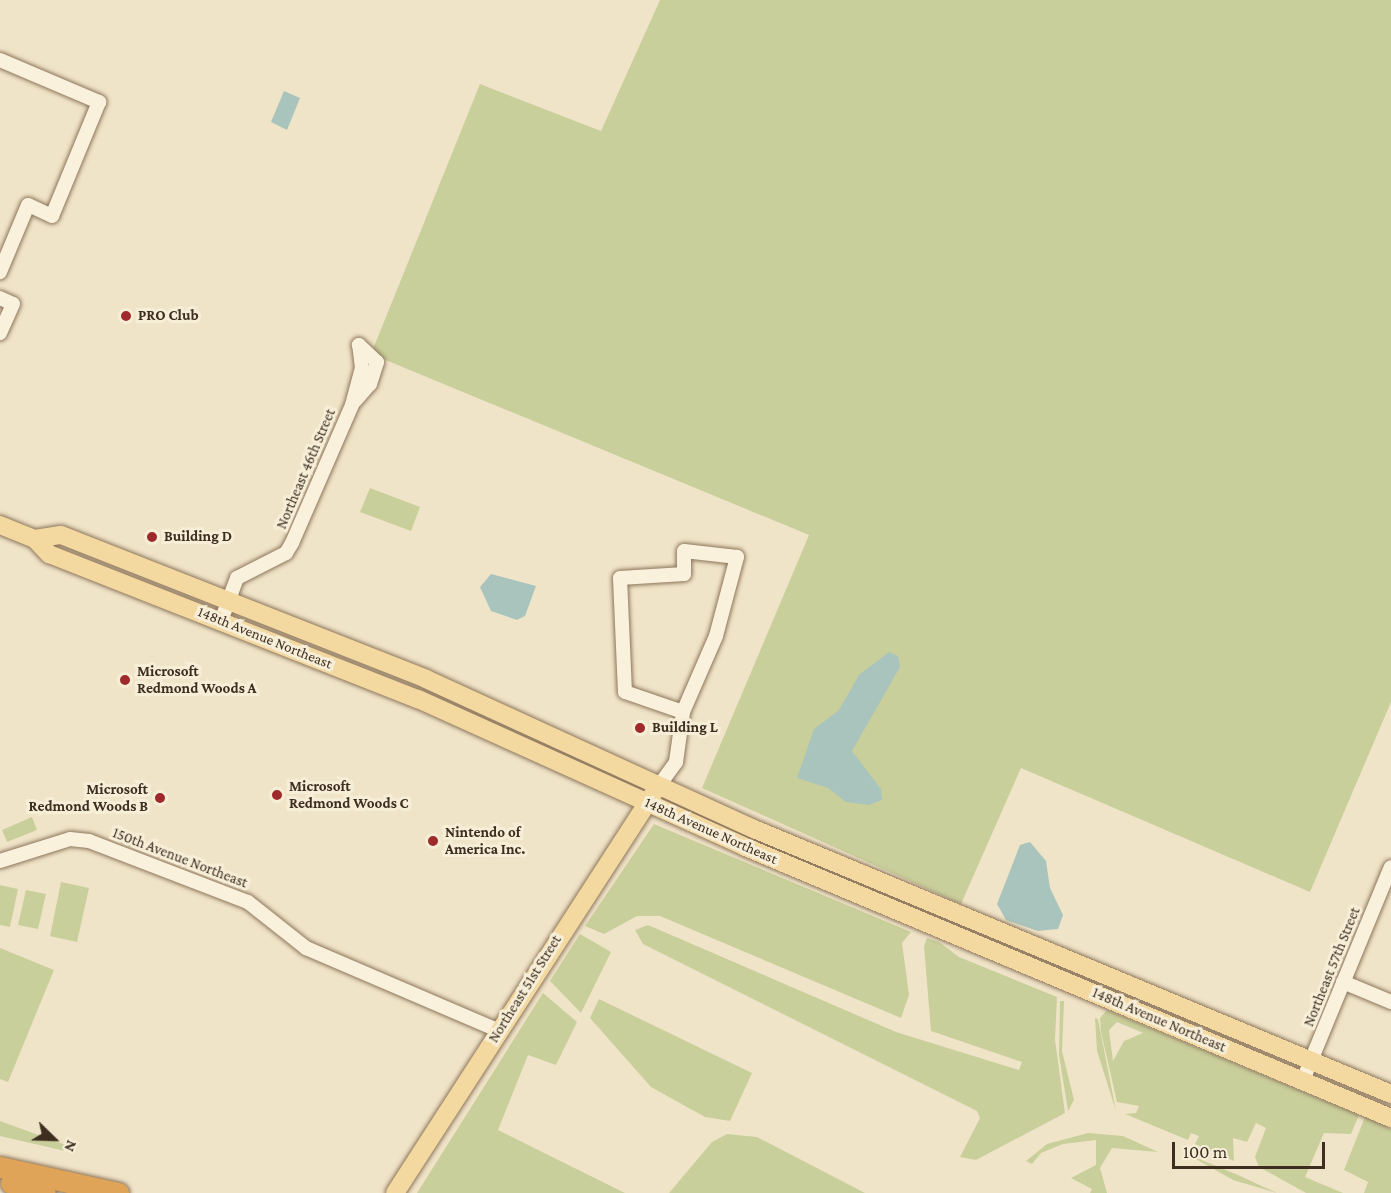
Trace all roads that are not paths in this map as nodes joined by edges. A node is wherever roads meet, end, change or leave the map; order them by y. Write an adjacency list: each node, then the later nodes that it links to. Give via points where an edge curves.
1 (0, 60): 2 (street, via 99,102 52,216 28,205)
2 (0, 272)
3 (6, 301): 4 (street)
4 (0, 333)
5 (352, 405): 8 (street, Northeast 46th Street, via 286,553 244,572)
6 (0, 525): 7 (main road, 148th Avenue Northeast)
7 (35, 539): 8 (main road, 148th Avenue Northeast, via 61,536); 9 (main road, 148th Avenue Northeast, via 49,554)
8 (229, 601): 9 (street, Northeast 46th Street); 11 (main road, 148th Avenue Northeast, via 426,679)
9 (221, 621): 12 (main road, 148th Avenue Northeast, via 418,699)
10 (683, 712): 10 (street, via 625,692 620,578 684,574 684,551 736,557 716,636); 11 (street, via 676,762)
11 (658, 787): 12 (main road, Northeast 51st Street); 18 (main road, 148th Avenue Northeast)
12 (646, 802): 17 (main road, Northeast 51st Street); 19 (main road, 148th Avenue Northeast)
13 (0, 861): 17 (street, 150th Avenue Northeast, via 70,839 89,841 248,902 306,948)
14 (1391, 867): 15 (street, Northeast 57th Street)
15 (1343, 982): 16 (street); 18 (street, Northeast 57th Street)
16 (1391, 1002)
17 (500, 1031): 26 (main road, Northeast 51st Street)
18 (1311, 1060): 19 (street, Northeast 57th Street); 20 (main road, 148th Avenue Northeast)
19 (1303, 1080): 21 (main road, 148th Avenue Northeast)
20 (1391, 1094)
21 (1391, 1118)
22 (0, 1167): 25 (highway)
23 (0, 1180): 24 (highway)
24 (45, 1193)
25 (118, 1193)
26 (395, 1193)

